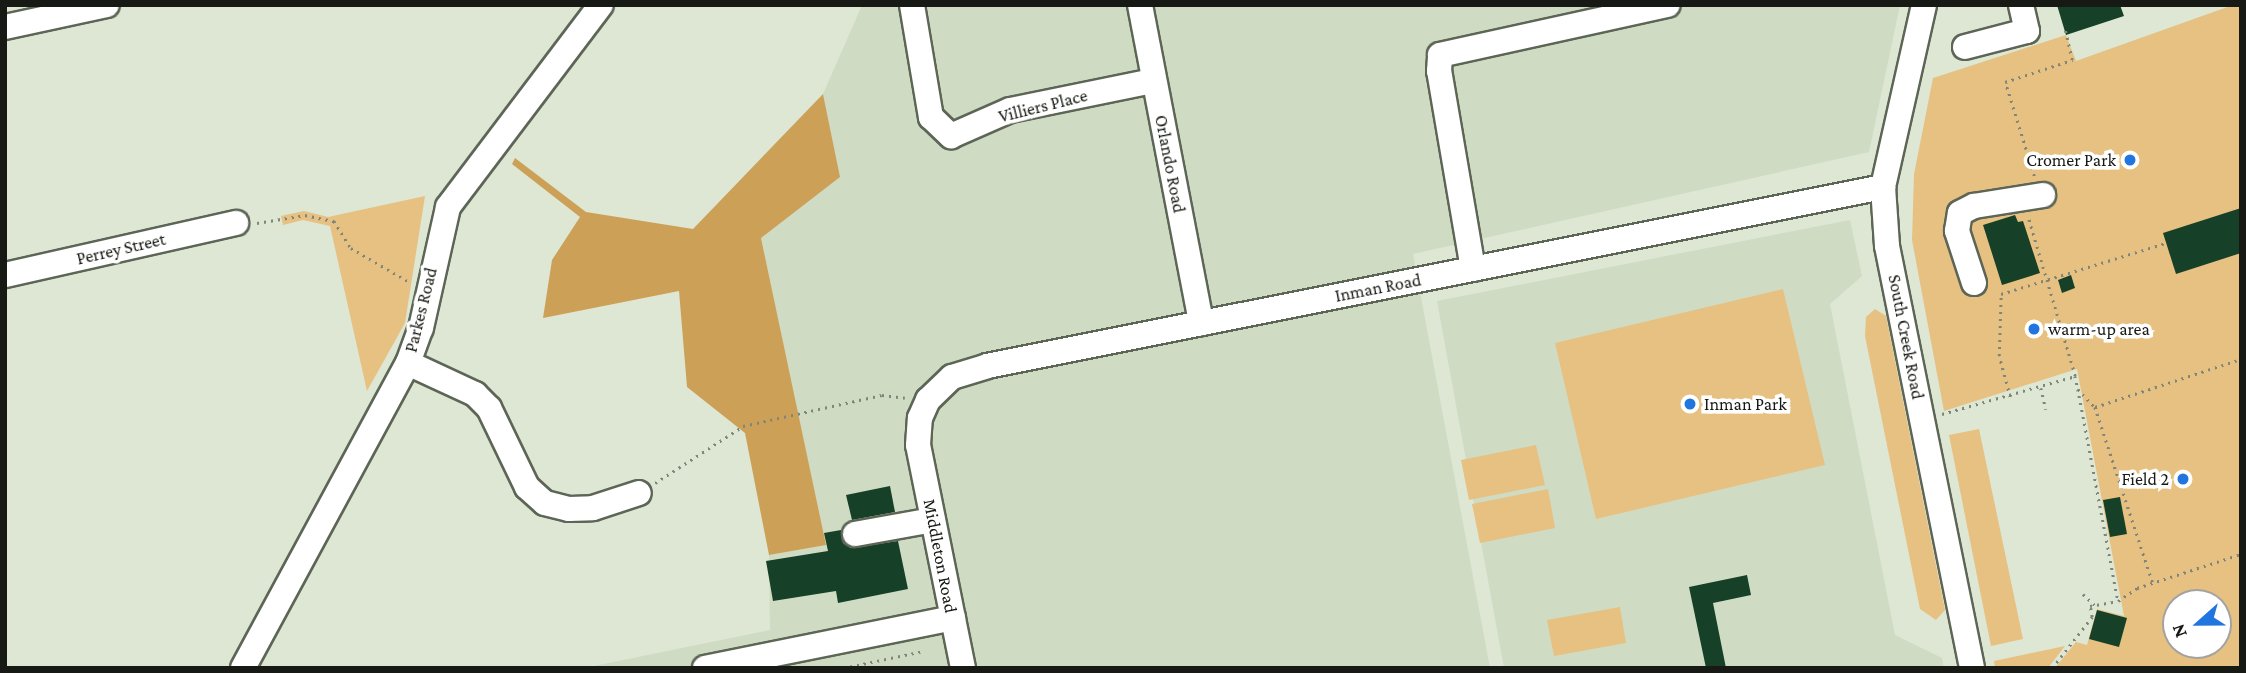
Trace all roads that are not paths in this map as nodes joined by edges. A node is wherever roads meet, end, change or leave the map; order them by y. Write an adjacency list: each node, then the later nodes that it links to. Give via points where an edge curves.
1 (107, 5): 8 (street)
2 (912, 5): 10 (street, Villiers Place, via 931,117 951,136 1010,110)
3 (1140, 5): 10 (street, Orlando Road)
4 (1668, 5): 14 (street, via 1440,55)
5 (1923, 5): 11 (street, South Creek Road)
6 (2021, 5): 9 (street, via 2027,31)
7 (591, 9): 18 (street, Parkes Road, via 448,207)
8 (5, 27)
9 (1965, 47)
10 (1153, 81): 17 (street, Orlando Road)
11 (1883, 187): 14 (street, Inman Road); 27 (street, South Creek Road, via 1887,246)
12 (2036, 198): 16 (street, via 1974,206 1956,220)
13 (236, 223): 15 (street, Perrey Street)
14 (1473, 269): 17 (street, Inman Road)
15 (5, 275)
16 (1974, 283)
17 (1201, 323): 19 (street, Inman Road, via 952,377 928,400 920,418)
18 (408, 363): 20 (street, via 475,394 489,408 527,487 545,503 593,508); 24 (street, Parkes Road)
19 (918, 444): 21 (street, Middleton Road)
20 (639, 493)
21 (933, 520): 22 (street); 23 (street, Middleton Road)
22 (855, 534)
23 (953, 618): 25 (street); 26 (street, Middleton Road)
24 (243, 668)
25 (705, 668)
26 (963, 668)
27 (1972, 668)

